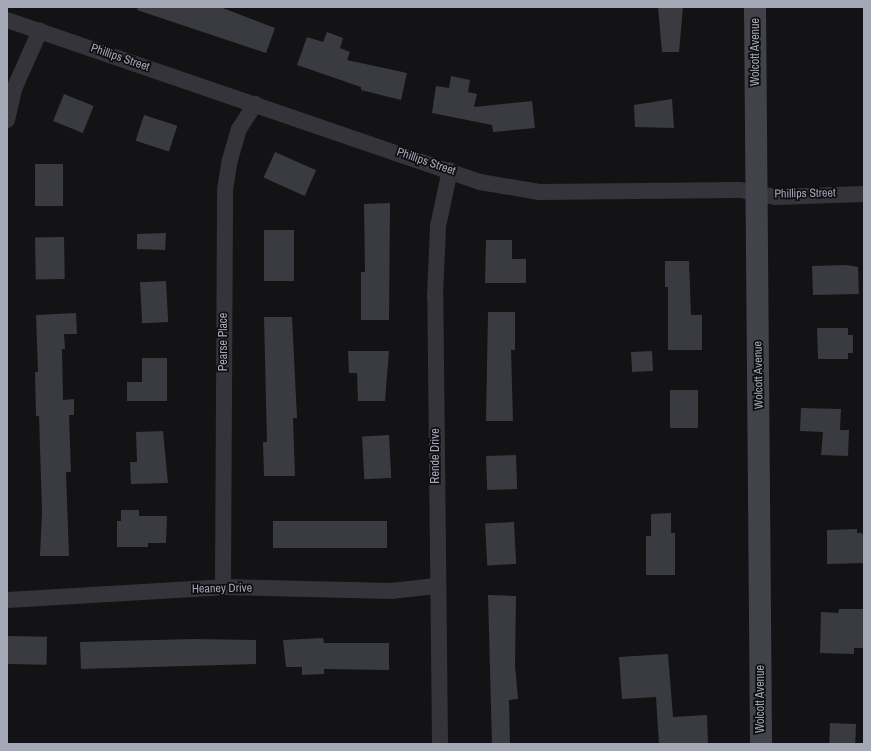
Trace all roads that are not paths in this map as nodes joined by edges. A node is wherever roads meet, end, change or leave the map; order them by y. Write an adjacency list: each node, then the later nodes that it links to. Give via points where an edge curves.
1 (755, 7): 7 (main road, Wolcott Avenue)
2 (7, 20): 3 (street, Phillips Street)
3 (40, 31): 4 (street, Phillips Street); 5 (street, via 14,88)
4 (255, 104): 6 (street, Phillips Street); 10 (street, Pearse Place, via 239,129 225,190)
5 (7, 120)
6 (450, 170): 7 (street, Phillips Street, via 480,182 540,192); 9 (street, Rende Drive, via 438,226 435,296)
7 (757, 192): 8 (street, Phillips Street, via 776,197); 13 (main road, Wolcott Avenue)
8 (864, 194)
9 (436, 586): 10 (street, Heaney Drive, via 391,591); 12 (street, Rende Drive)
10 (223, 587): 11 (street, Heaney Drive)
11 (7, 600)
12 (440, 744)
13 (761, 744)

